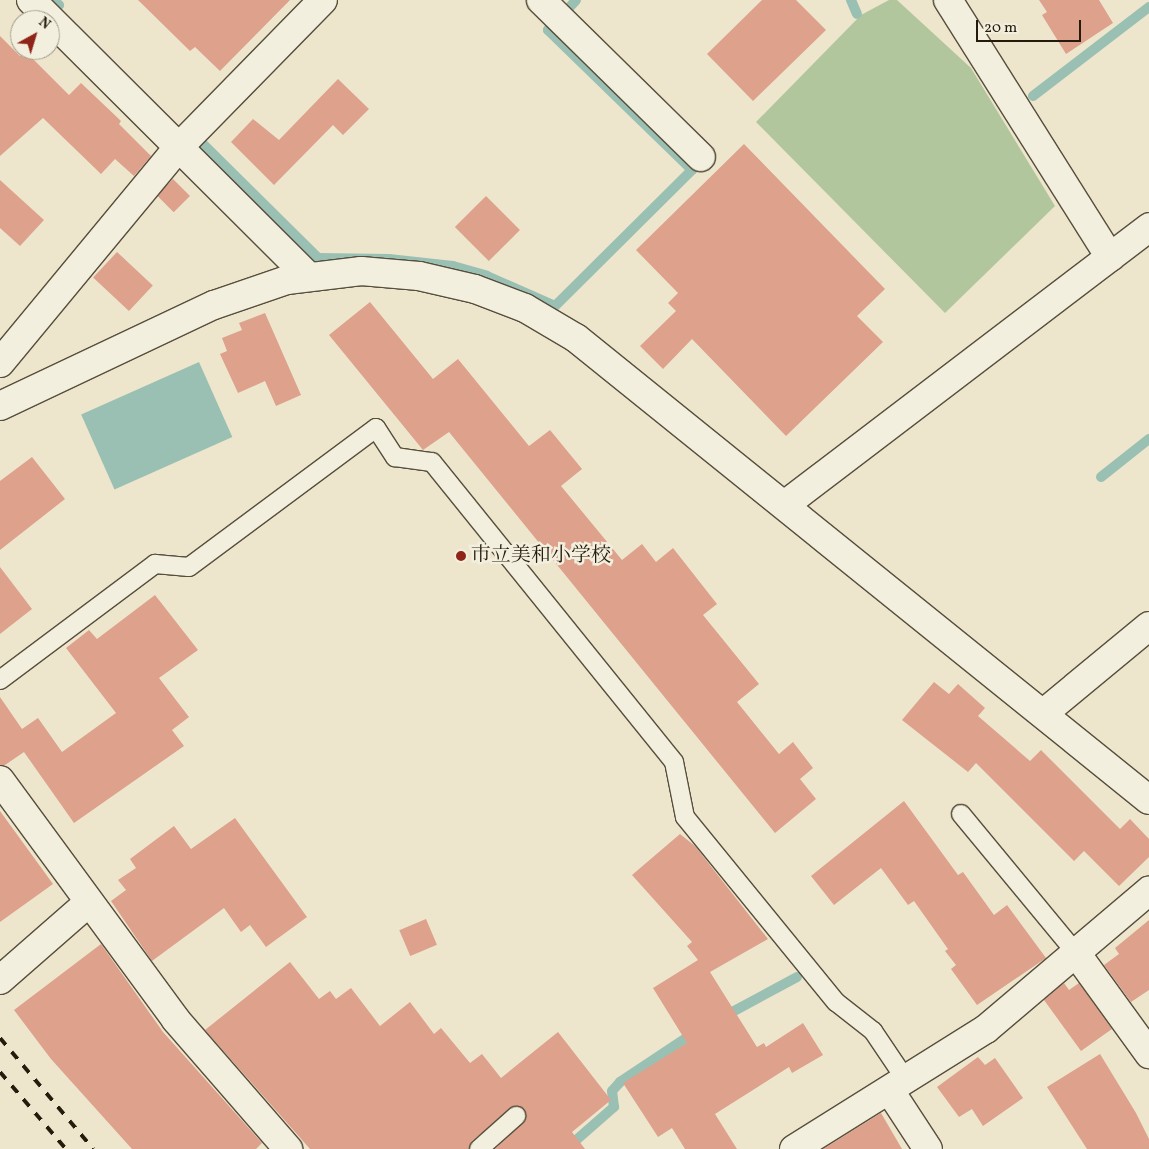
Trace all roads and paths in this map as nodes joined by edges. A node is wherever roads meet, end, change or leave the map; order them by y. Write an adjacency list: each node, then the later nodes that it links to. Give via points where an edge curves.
1 (31, 0): 5 (street)
2 (323, 0): 5 (street)
3 (541, 0): 6 (street)
4 (948, 0): 8 (street)
5 (178, 148): 9 (street); 10 (street)
6 (701, 157)
7 (1149, 227): 8 (street)
8 (1110, 257): 12 (street)
9 (308, 276): 11 (street, via 214,305); 12 (street, via 361,271 419,276 475,288 525,308 576,338)
10 (0, 363)
11 (0, 406)
12 (786, 504): 15 (street)
13 (1149, 626): 15 (street)
14 (0, 680): 24 (lane, via 155,564 189,567 376,428 395,457 432,462 674,762 685,817 836,1002 873,1031)
15 (1045, 712): 17 (street)
16 (0, 780): 20 (street)
17 (1149, 800)
18 (961, 814): 21 (lane)
19 (1149, 891): 21 (street)
20 (88, 903): 22 (street); 26 (street, via 176,1020)
21 (1076, 953): 23 (street); 24 (street, via 986,1029)
22 (0, 980)
23 (1149, 1054)
24 (898, 1086): 28 (street); 29 (street)
25 (516, 1116): 27 (lane)
26 (288, 1149)
27 (479, 1149)
28 (794, 1149)
29 (928, 1149)

